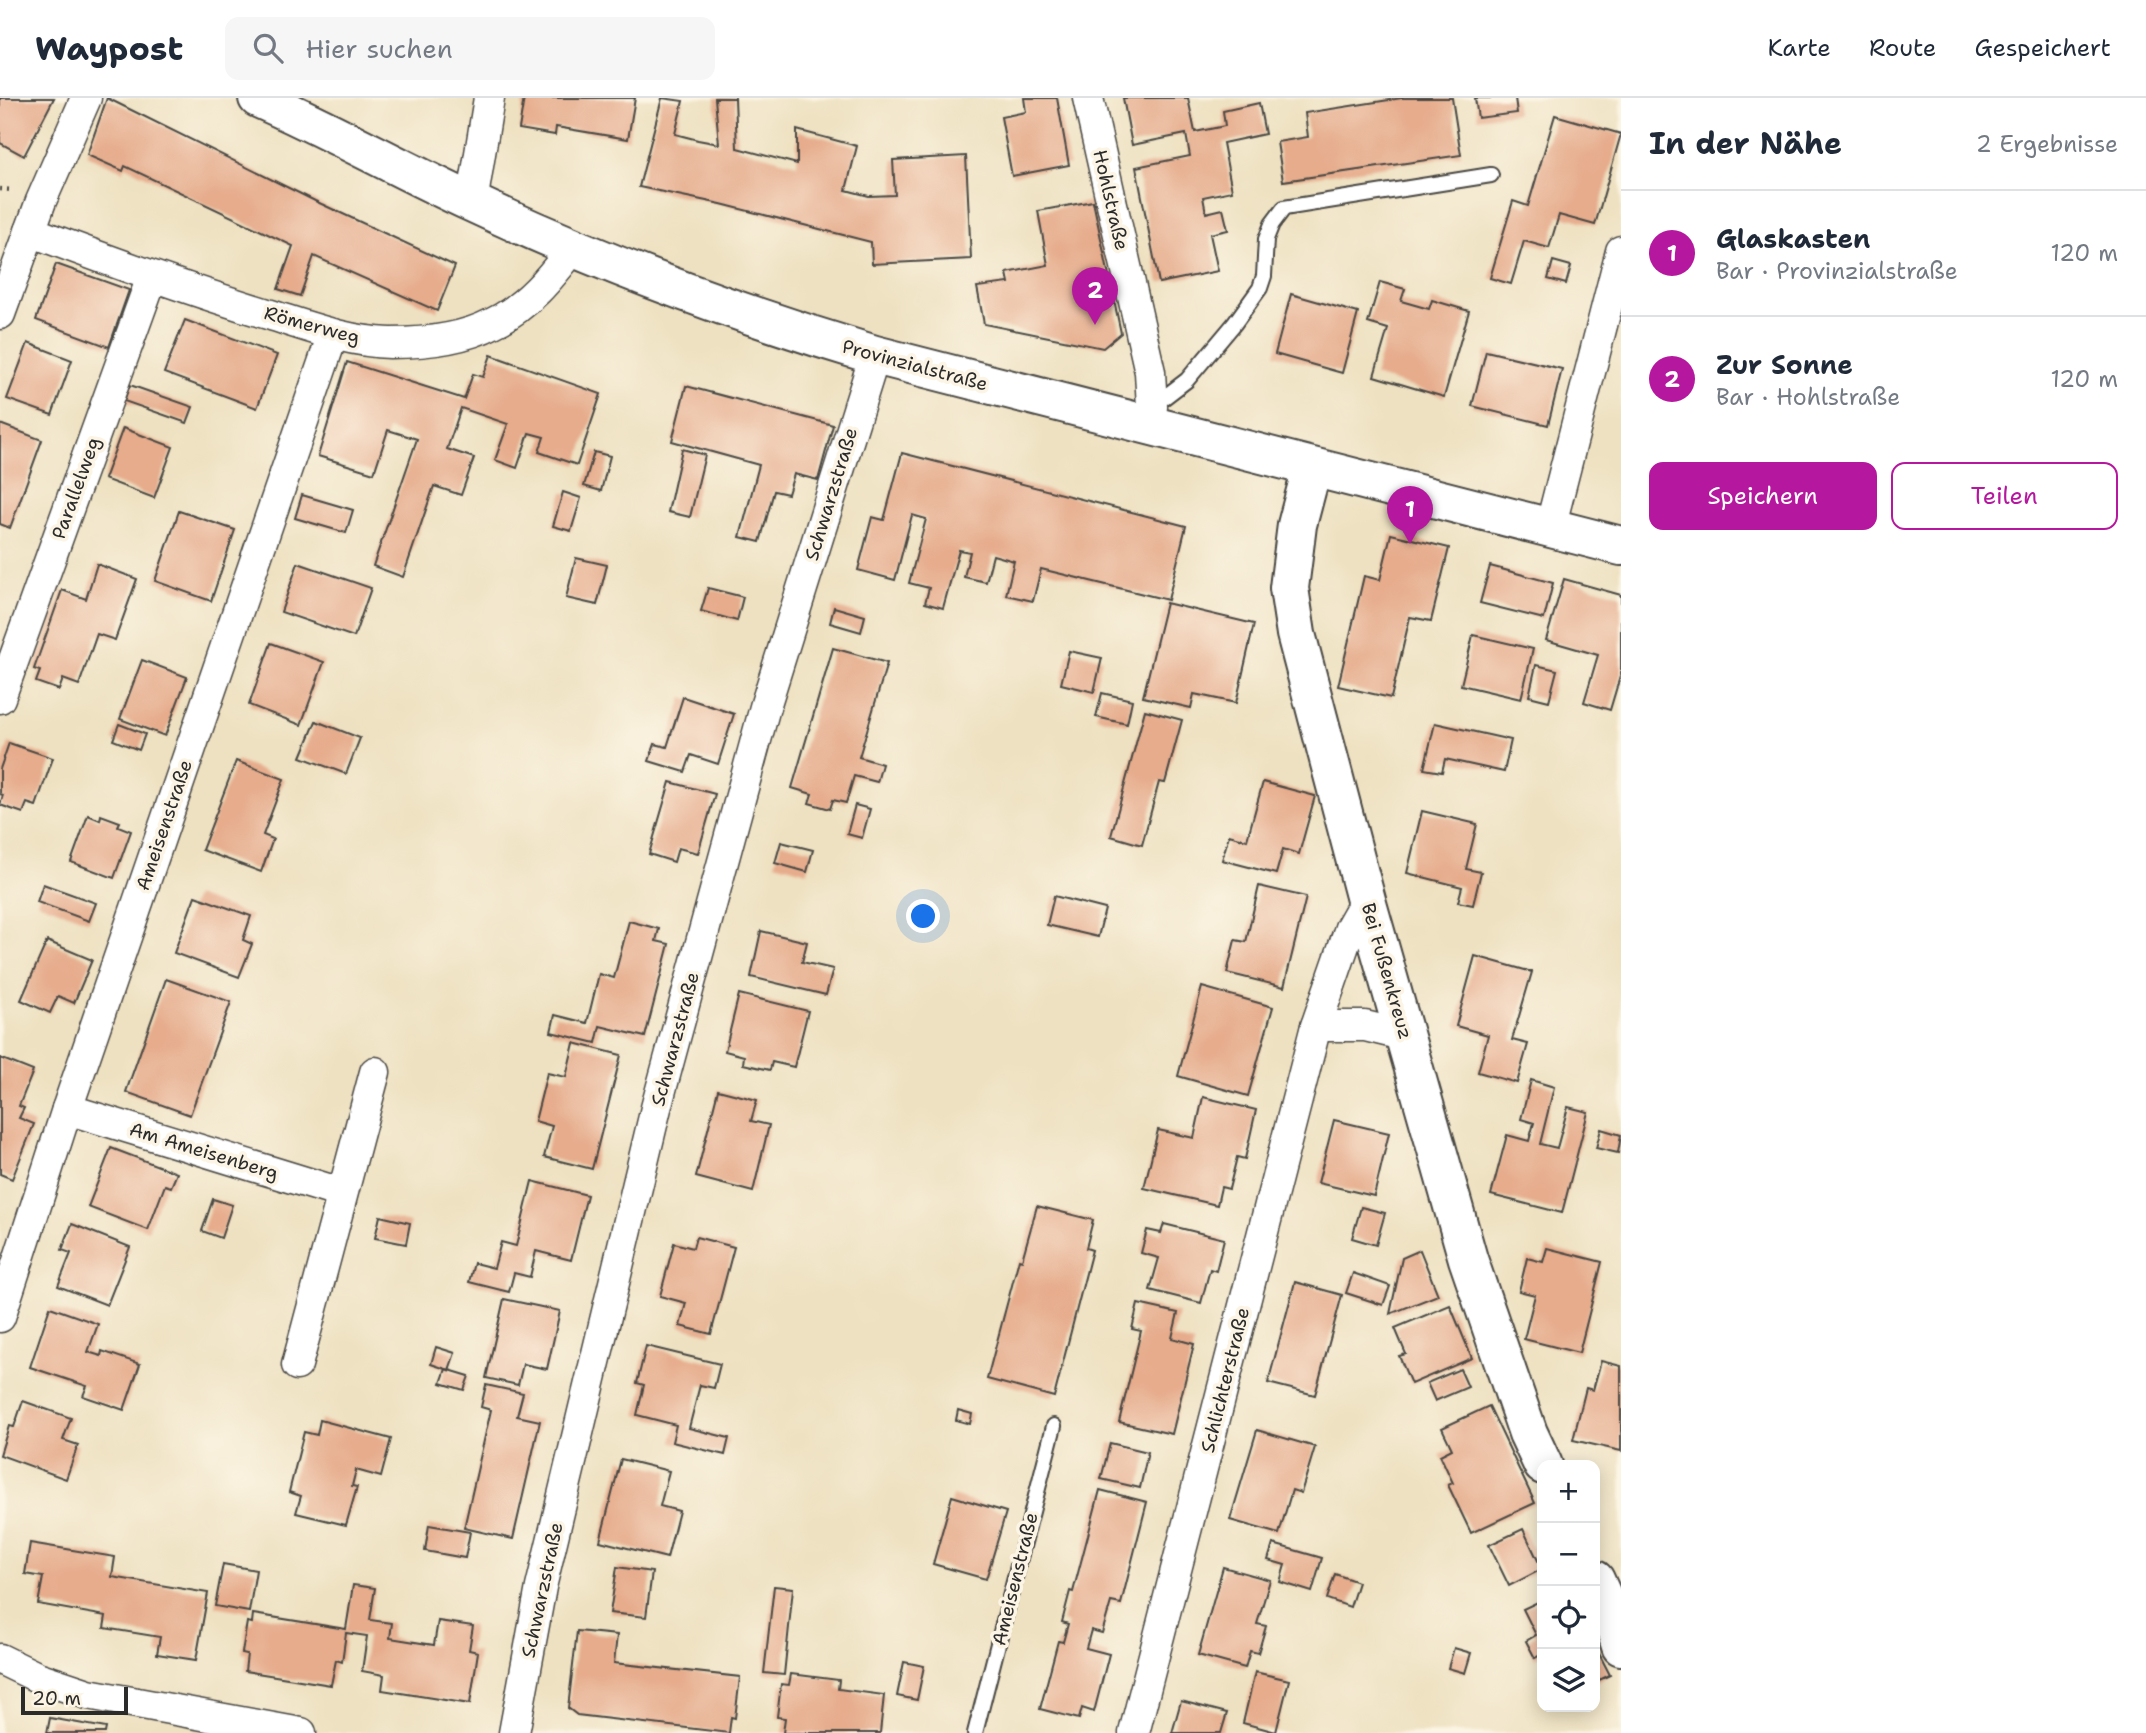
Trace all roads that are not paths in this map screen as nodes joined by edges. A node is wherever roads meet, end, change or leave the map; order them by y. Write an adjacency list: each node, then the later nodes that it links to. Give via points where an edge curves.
1 (86, 98): 9 (street)
2 (258, 98): 6 (street, Provinzialstraße)
3 (274, 98): 6 (street, Provinzialstraße)
4 (489, 98): 8 (street)
5 (1088, 98): 16 (street, Hohlstraße, via 1150,372)
6 (308, 120): 8 (street, Provinzialstraße)
7 (1491, 175): 16 (lane, via 1284,208 1266,239 1265,276 1260,288 1187,380)
8 (472, 203): 10 (street, Provinzialstraße)
9 (30, 231): 12 (street, Römerweg); 13 (street)
10 (574, 247): 14 (street, Römerweg, via 521,307 492,324 450,338 389,343); 15 (street, Provinzialstraße, via 697,298)
11 (1620, 251): 18 (street)
12 (152, 277): 14 (street, Römerweg); 20 (street, Parallelweg)
13 (0, 314)
14 (333, 334): 25 (street, Ameisenstraße)
15 (875, 355): 16 (street, Provinzialstraße); 36 (street, Schwarzstraße, via 765,707 656,1108 541,1587)
16 (1150, 417): 17 (street, Provinzialstraße)
17 (1312, 468): 18 (street, Provinzialstraße); 21 (street, Bei Fußenkreuz, via 1297,525 1289,588 1299,647)
18 (1550, 528): 19 (street, Provinzialstraße)
19 (1621, 546)
20 (0, 698)
21 (1366, 900): 22 (street, Schlichterstraße, via 1350,928); 23 (street, Bei Fußenkreuz)
22 (1316, 1026): 23 (street, via 1365,1026); 38 (street, Schlichterstraße)
23 (1406, 1037): 30 (street, Bei Fußenkreuz, via 1468,1259)
24 (375, 1072): 26 (street)
25 (67, 1109): 26 (street, Am Ameisenberg); 27 (street, Ameisenstraße)
26 (341, 1193): 28 (street)
27 (0, 1317)
28 (297, 1365)
29 (1054, 1426): 37 (lane, Ameisenstraße)
30 (1541, 1460)
31 (1598, 1586): 32 (street)
32 (1618, 1628)
33 (0, 1659): 34 (street, via 88,1694)
34 (258, 1730): 35 (street)
35 (301, 1733)
36 (514, 1733)
37 (975, 1733)
38 (1134, 1733)

